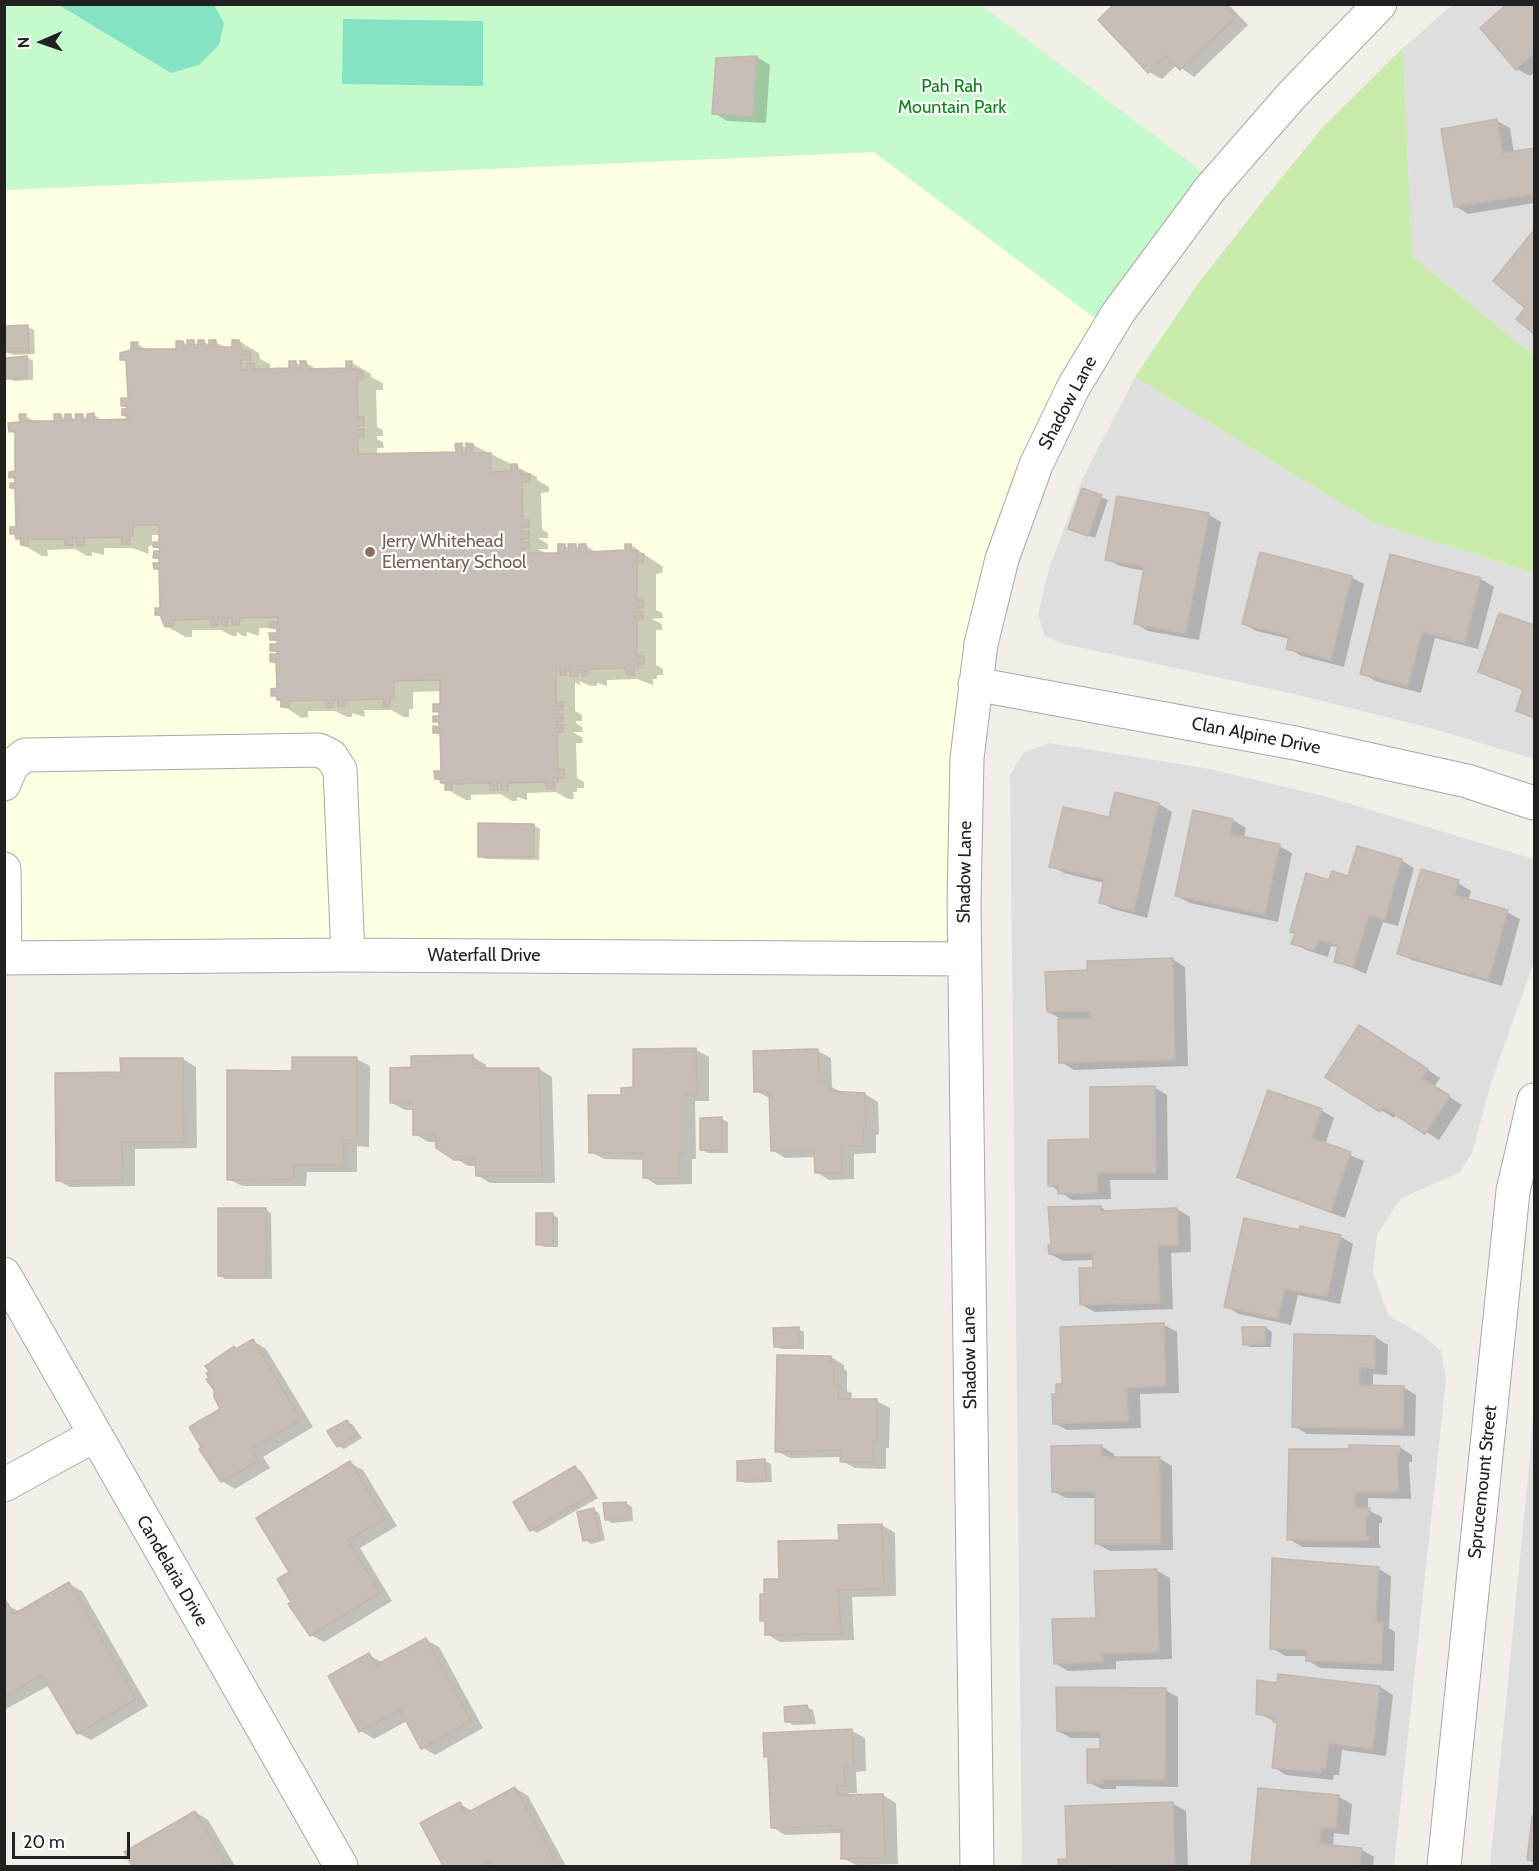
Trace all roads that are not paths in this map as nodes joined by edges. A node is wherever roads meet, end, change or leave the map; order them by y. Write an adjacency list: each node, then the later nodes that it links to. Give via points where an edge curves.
1 (1380, 4): 2 (street, Shadow Lane, via 1210,189 1118,313 1073,388 1036,465 1002,559)
2 (975, 684): 4 (street, Clan Alpine Drive, via 1295,743 1467,781); 8 (street, Shadow Lane, via 967,758)
3 (4, 784): 6 (street, via 12,765 25,755 318,750 331,756 340,770)
4 (1534, 803)
5 (4, 869): 7 (street)
6 (348, 955): 7 (street, Waterfall Drive); 8 (street, Waterfall Drive)
7 (5, 958)
8 (964, 959): 14 (street, Shadow Lane)
9 (1534, 1100): 15 (street, Sprucemount Street, via 1513,1191)
10 (4, 1274): 11 (street, Candelaria Drive)
11 (94, 1435): 12 (street); 13 (street, Candelaria Drive)
12 (4, 1485)
13 (341, 1866)
14 (977, 1866)
15 (1444, 1866)

